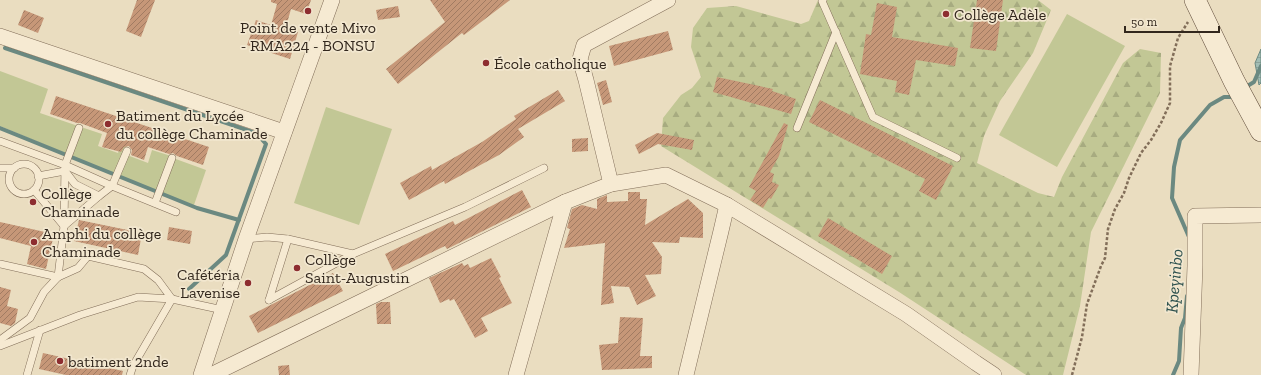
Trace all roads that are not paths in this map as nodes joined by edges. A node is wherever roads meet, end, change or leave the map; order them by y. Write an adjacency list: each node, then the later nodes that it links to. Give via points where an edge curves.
1 (332, 0): 9 (street)
2 (668, 0): 20 (street, via 584,46 580,59)
3 (823, 0): 5 (lane)
4 (1192, 9): 10 (main road)
5 (836, 32): 8 (lane); 14 (lane, via 873,117)
6 (0, 36): 9 (street)
7 (79, 128): 17 (lane)
8 (797, 128)
9 (284, 132): 30 (street)
10 (1261, 132)
11 (0, 141): 17 (lane)
12 (128, 151): 21 (lane)
13 (172, 158): 25 (lane)
14 (957, 158)
15 (0, 168): 16 (lane)
16 (14, 168): 19 (lane, via 28,165); 22 (lane, via 9,182 15,191 24,194)
17 (65, 168): 19 (lane); 21 (lane); 23 (lane, via 75,184); 29 (lane)
18 (544, 168): 32 (lane, via 465,207)
19 (38, 176): 22 (lane)
20 (611, 184): 24 (street); 26 (street, via 666,175)
21 (112, 186): 23 (lane); 25 (lane)
22 (34, 190): 29 (lane)
23 (99, 196): 29 (lane)
24 (565, 202): 44 (street); 45 (street)
25 (155, 203): 27 (lane)
26 (726, 206): 40 (street, via 906,314); 46 (street)
27 (176, 212)
28 (1261, 216): 48 (street, via 1195,216)
29 (64, 226): 34 (lane)
30 (246, 238): 31 (lane); 36 (street)
31 (288, 239): 32 (lane); 32 (lane, via 269,300)
32 (353, 254)
33 (0, 264): 34 (lane)
34 (58, 277): 35 (lane, via 78,268 88,256 144,269 158,280); 38 (lane, via 44,292 30,318)
35 (172, 299): 36 (lane); 37 (lane, via 138,296); 42 (lane)
36 (224, 310): 43 (street)
37 (40, 330): 39 (lane); 41 (lane)
38 (0, 340)
39 (0, 346)
40 (974, 369): 47 (street)
41 (27, 375)
42 (130, 375)
43 (201, 375)
44 (211, 375)
45 (516, 375)
46 (686, 375)
47 (994, 375)
48 (1191, 375)

